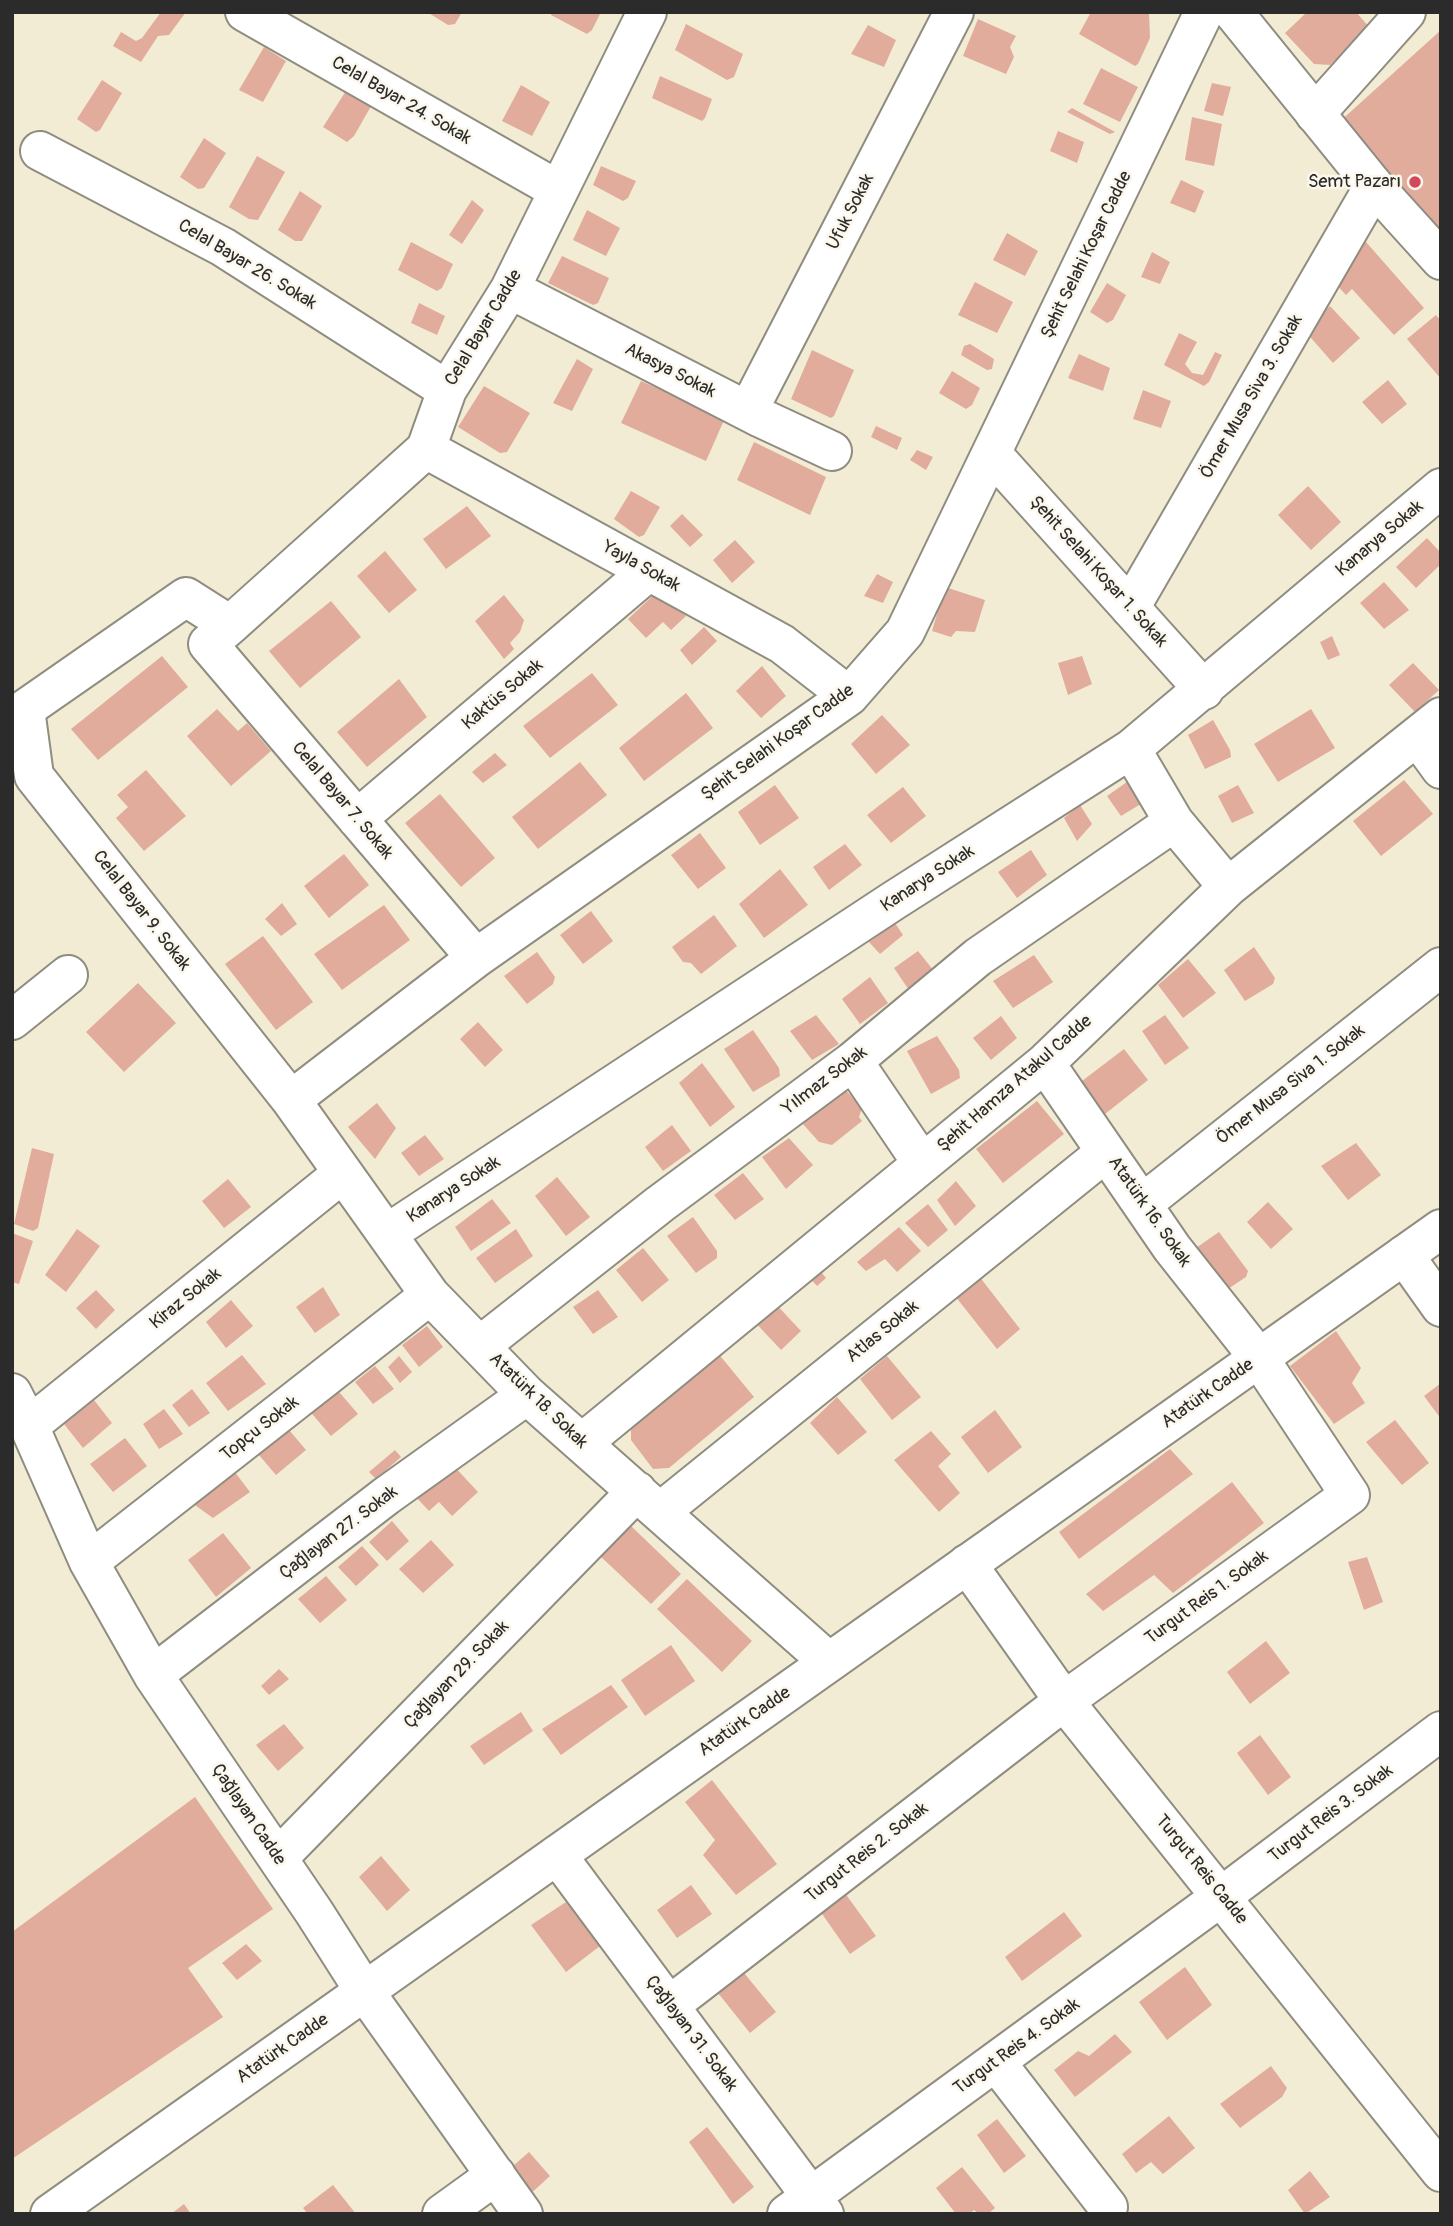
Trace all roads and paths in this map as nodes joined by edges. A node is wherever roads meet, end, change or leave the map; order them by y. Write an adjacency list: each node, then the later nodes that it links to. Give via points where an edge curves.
1 (245, 12): 10 (street, Celal Bayar 24. Sokak)
2 (647, 12): 10 (street, Celal Bayar Cadde)
3 (954, 12): 14 (street, Ufuk Sokak)
4 (1203, 12): 17 (street, Şehit Selahi Koşar Cadde)
5 (1233, 12): 7 (street)
6 (1406, 12): 7 (street)
7 (1315, 114): 9 (street)
8 (40, 150): 13 (street, Celal Bayar 26. Sokak, via 223,247)
9 (1374, 186): 11 (street); 20 (street, Ömer Musa Siva 3. Sokak)
10 (558, 190): 12 (street, Celal Bayar Cadde)
11 (1441, 260)
12 (510, 289): 13 (street, Celal Bayar Cadde); 14 (street, Akasya Sokak)
13 (447, 390): 15 (street, Celal Bayar Cadde)
14 (748, 411): 16 (street, Akasya Sokak)
15 (426, 449): 19 (street, Yayla Sokak); 21 (street, Celal Bayar Cadde)
16 (832, 451)
17 (992, 454): 20 (street, Şehit Selahi Koşar 1. Sokak); 23 (street, Şehit Selahi Koşar Cadde, via 905,632)
18 (1441, 488): 22 (street, Kanarya Sokak)
19 (649, 571): 23 (street, Yayla Sokak, via 782,644); 27 (street, Kaktüs Sokak)
20 (1130, 608): 22 (street, Şehit Selahi Koşar 1. Sokak)
21 (219, 634): 27 (street, Celal Bayar 7. Sokak); 36 (street, Celal Bayar 9. Sokak, via 186,597 25,709 34,776)
22 (1204, 690): 25 (street, Kanarya Sokak)
23 (849, 696): 30 (street, Şehit Selahi Koşar Cadde)
24 (1429, 727): 26 (street); 29 (street, Şehit Hamza Atakul Cadde)
25 (1131, 750): 28 (street); 42 (street, Kanarya Sokak)
26 (1441, 769)
27 (357, 819): 30 (street, Celal Bayar 7. Sokak)
28 (1174, 822): 29 (street); 34 (street, Yılmaz Sokak, via 978,957)
29 (1228, 887): 35 (street, Şehit Hamza Atakul Cadde)
30 (476, 958): 36 (street, Şehit Selahi Koşar Cadde)
31 (1441, 967): 40 (street, Ömer Musa Siva 1. Sokak)
32 (68, 975): 33 (street)
33 (12, 1020)
34 (853, 1061): 38 (street); 46 (street, Yılmaz Sokak)
35 (1045, 1063): 37 (street, Atatürk 16. Sokak); 38 (street, Şehit Hamza Atakul Cadde)
36 (290, 1100): 39 (street, Atatürk 18. Sokak)
37 (1106, 1152): 40 (street, Atatürk 16. Sokak); 52 (street, Atlas Sokak)
38 (922, 1163): 50 (street, Şehit Hamza Atakul Cadde)
39 (344, 1173): 42 (street, Atatürk 18. Sokak); 49 (street, Kiraz Sokak)
40 (1142, 1204): 47 (street, Atatürk 16. Sokak)
41 (1441, 1229): 43 (street, Atatürk Cadde)
42 (387, 1233): 44 (street, Atatürk 18. Sokak)
43 (1404, 1255): 45 (street); 47 (street, Atatürk Cadde)
44 (430, 1295): 46 (street, Atatürk 18. Sokak); 53 (street, Topçu Sokak)
45 (1441, 1307)
46 (481, 1345): 48 (street, Atatürk 18. Sokak)
47 (1259, 1358): 51 (street, Atatürk 16. Sokak); 54 (street, Atatürk Cadde)
48 (527, 1395): 50 (street, Atatürk 18. Sokak); 56 (street, Çağlayan 27. Sokak, via 386,1496)
49 (18, 1409): 53 (street, Çağlayan Cadde)
50 (582, 1443): 52 (street, Atatürk 18. Sokak)
51 (1350, 1495): 57 (street, Turgut Reis 1. Sokak)
52 (648, 1502): 55 (street, Atatürk 18. Sokak); 60 (street, Çağlayan 29. Sokak)
53 (89, 1562): 56 (street, Çağlayan Cadde)
54 (967, 1564): 55 (street, Atatürk Cadde); 57 (street, Turgut Reis Cadde)
55 (829, 1662): 59 (street, Atatürk Cadde)
56 (153, 1675): 60 (street, Çağlayan Cadde)
57 (1064, 1702): 61 (street, Turgut Reis Cadde); 63 (street, Turgut Reis 2. Sokak)
58 (1441, 1731): 61 (street, Turgut Reis 3. Sokak)
59 (557, 1855): 62 (street, Atatürk Cadde); 63 (street, Çağlayan 31. Sokak)
60 (278, 1858): 62 (street, Çağlayan Cadde)
61 (1222, 1896): 64 (street, Turgut Reis 4. Sokak); 65 (street, Turgut Reis Cadde)
62 (365, 1992): 66 (street, Çağlayan Cadde); 69 (street, Atatürk Cadde)
63 (670, 2005): 68 (street, Çağlayan 31. Sokak)
64 (996, 2062): 67 (street); 68 (street, Turgut Reis 4. Sokak)
65 (1441, 2172)
66 (496, 2175): 70 (street); 71 (street, Çağlayan Cadde)
67 (1108, 2207)
68 (807, 2208)
69 (63, 2210)
70 (442, 2214)
71 (523, 2214)

